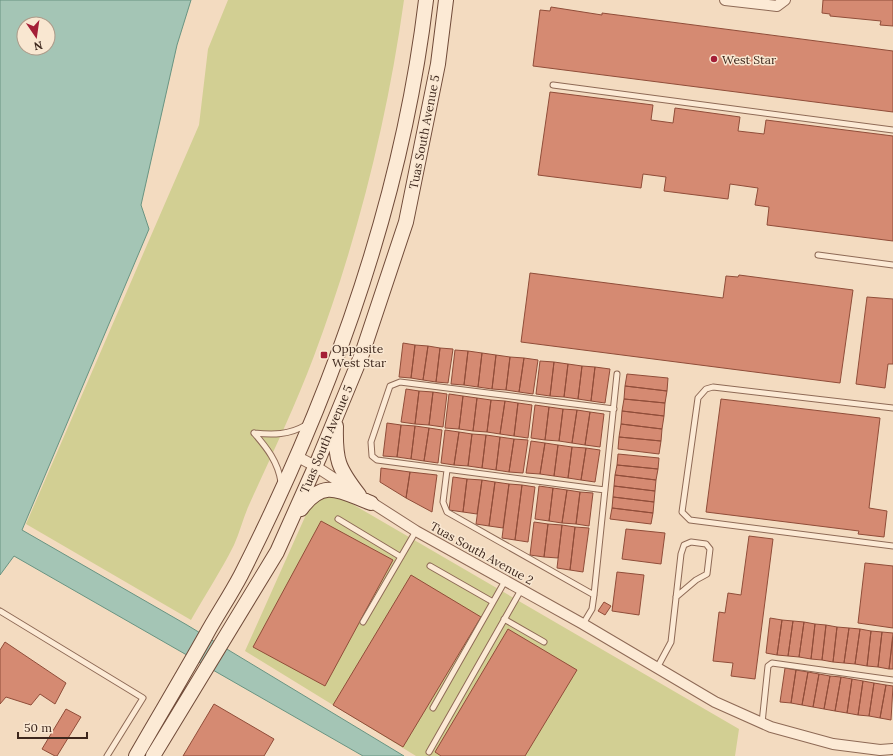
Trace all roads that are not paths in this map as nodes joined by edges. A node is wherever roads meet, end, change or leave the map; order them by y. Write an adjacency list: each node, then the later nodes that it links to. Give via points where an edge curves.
1 (426, 0): 13 (street, Tuas South Avenue 5, via 407,117 382,216 352,314)
2 (446, 0): 12 (street, Tuas South Avenue 5, via 438,64 406,222 362,354)
3 (725, 0): 4 (street, via 777,6)
4 (785, 0)
5 (553, 84): 6 (lane)
6 (893, 130)
7 (818, 255): 8 (lane)
8 (893, 265)
9 (617, 374): 11 (lane)
10 (893, 408): 24 (lane, via 706,388 698,398 682,512 690,520)
11 (614, 409): 16 (lane, via 400,382 390,386 371,442 372,456 377,460); 18 (lane)
12 (337, 415): 15 (street, Tuas South Avenue 5); 19 (street, via 336,457 343,474)
13 (311, 422): 14 (street, Tuas South Avenue 5); 17 (lane, via 284,434 254,433 276,464)
14 (296, 456): 15 (street, Tuas South Avenue 2); 17 (street, Tuas South Avenue 5)
15 (315, 466): 19 (street, Tuas South Avenue 2); 21 (street, Tuas South Avenue 5)
16 (447, 470): 18 (lane); 29 (lane, via 443,502 447,512)
17 (282, 489): 45 (street, Tuas South Avenue 5, via 240,576)
18 (605, 490): 29 (lane)
19 (359, 494): 20 (street, Tuas South Avenue 2)
20 (371, 503): 21 (street, via 337,490 326,490 312,496); 23 (street, Tuas South Avenue 2)
21 (292, 518): 46 (street, Tuas South Avenue 5, via 277,552)
22 (338, 519): 25 (lane)
23 (416, 531): 25 (lane); 27 (street, Tuas South Avenue 2)
24 (893, 546)
25 (401, 557): 34 (lane)
26 (430, 566): 31 (lane)
27 (505, 581): 28 (street, Tuas South Avenue 2); 31 (lane)
28 (521, 590): 33 (lane); 35 (street, Tuas South Avenue 2)
29 (594, 596): 35 (lane, via 592,609)
30 (676, 597): 30 (lane, via 684,545 691,542 706,544 710,549 707,574); 37 (lane, via 671,642)
31 (493, 602): 39 (lane)
32 (0, 611): 44 (lane, via 143,698)
33 (504, 620): 36 (lane); 43 (lane)
34 (363, 622)
35 (583, 624): 37 (street, Tuas South Avenue 2)
36 (544, 642)
37 (657, 668): 40 (street, Tuas South Avenue 2, via 715,702)
38 (893, 680): 40 (lane, via 772,663 768,666)
39 (433, 708)
40 (762, 722): 42 (street, Tuas South Avenue 2, via 833,744)
41 (893, 749): 42 (street, Tuas South Avenue 2)
42 (880, 750): 47 (street, Tuas South Avenue 2)
43 (429, 752)
44 (108, 756)
45 (136, 756)
46 (153, 756)
47 (892, 756)

